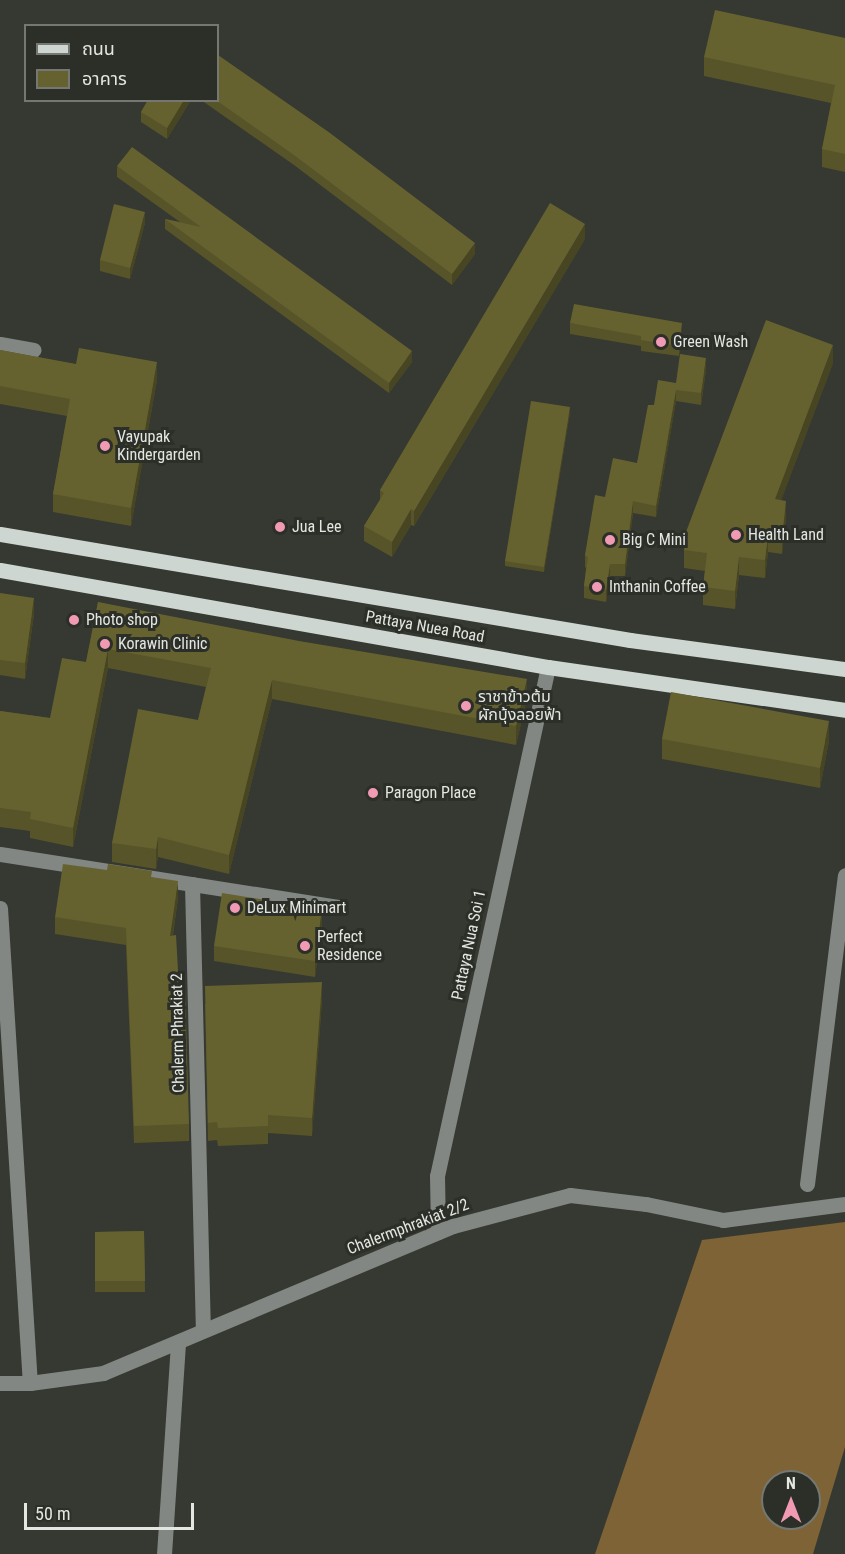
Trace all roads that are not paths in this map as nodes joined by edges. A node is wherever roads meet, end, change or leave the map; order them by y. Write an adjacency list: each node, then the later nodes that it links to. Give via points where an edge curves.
1 (0, 344): 2 (street)
2 (33, 350)
3 (0, 534): 6 (main road, Pattaya Nuea Road, via 630,640)
4 (0, 570): 5 (main road, Pattaya Nuea Road)
5 (548, 667): 7 (main road, Pattaya Nuea Road); 15 (street, Pattaya Nua Soi 1, via 437,1176)
6 (845, 669)
7 (845, 710)
8 (0, 854): 10 (street)
9 (845, 875): 13 (street)
10 (192, 884): 11 (street); 16 (street, Chalerm Phrakiat 2)
11 (338, 907)
12 (0, 908): 19 (street)
13 (807, 1184)
14 (845, 1204): 15 (street, Chalermphrakiat 2/2, via 723,1220 646,1204 570,1195)
15 (438, 1232): 16 (street, Chalermphrakiat 2/2)
16 (203, 1330): 17 (street, Chalermphrakiat 2/2)
17 (178, 1344): 19 (street, Chalermphrakiat 2/2, via 104,1373); 20 (street)
18 (0, 1383): 19 (street, Chalermphrakiat 2/2)
19 (30, 1383)
20 (164, 1554)

